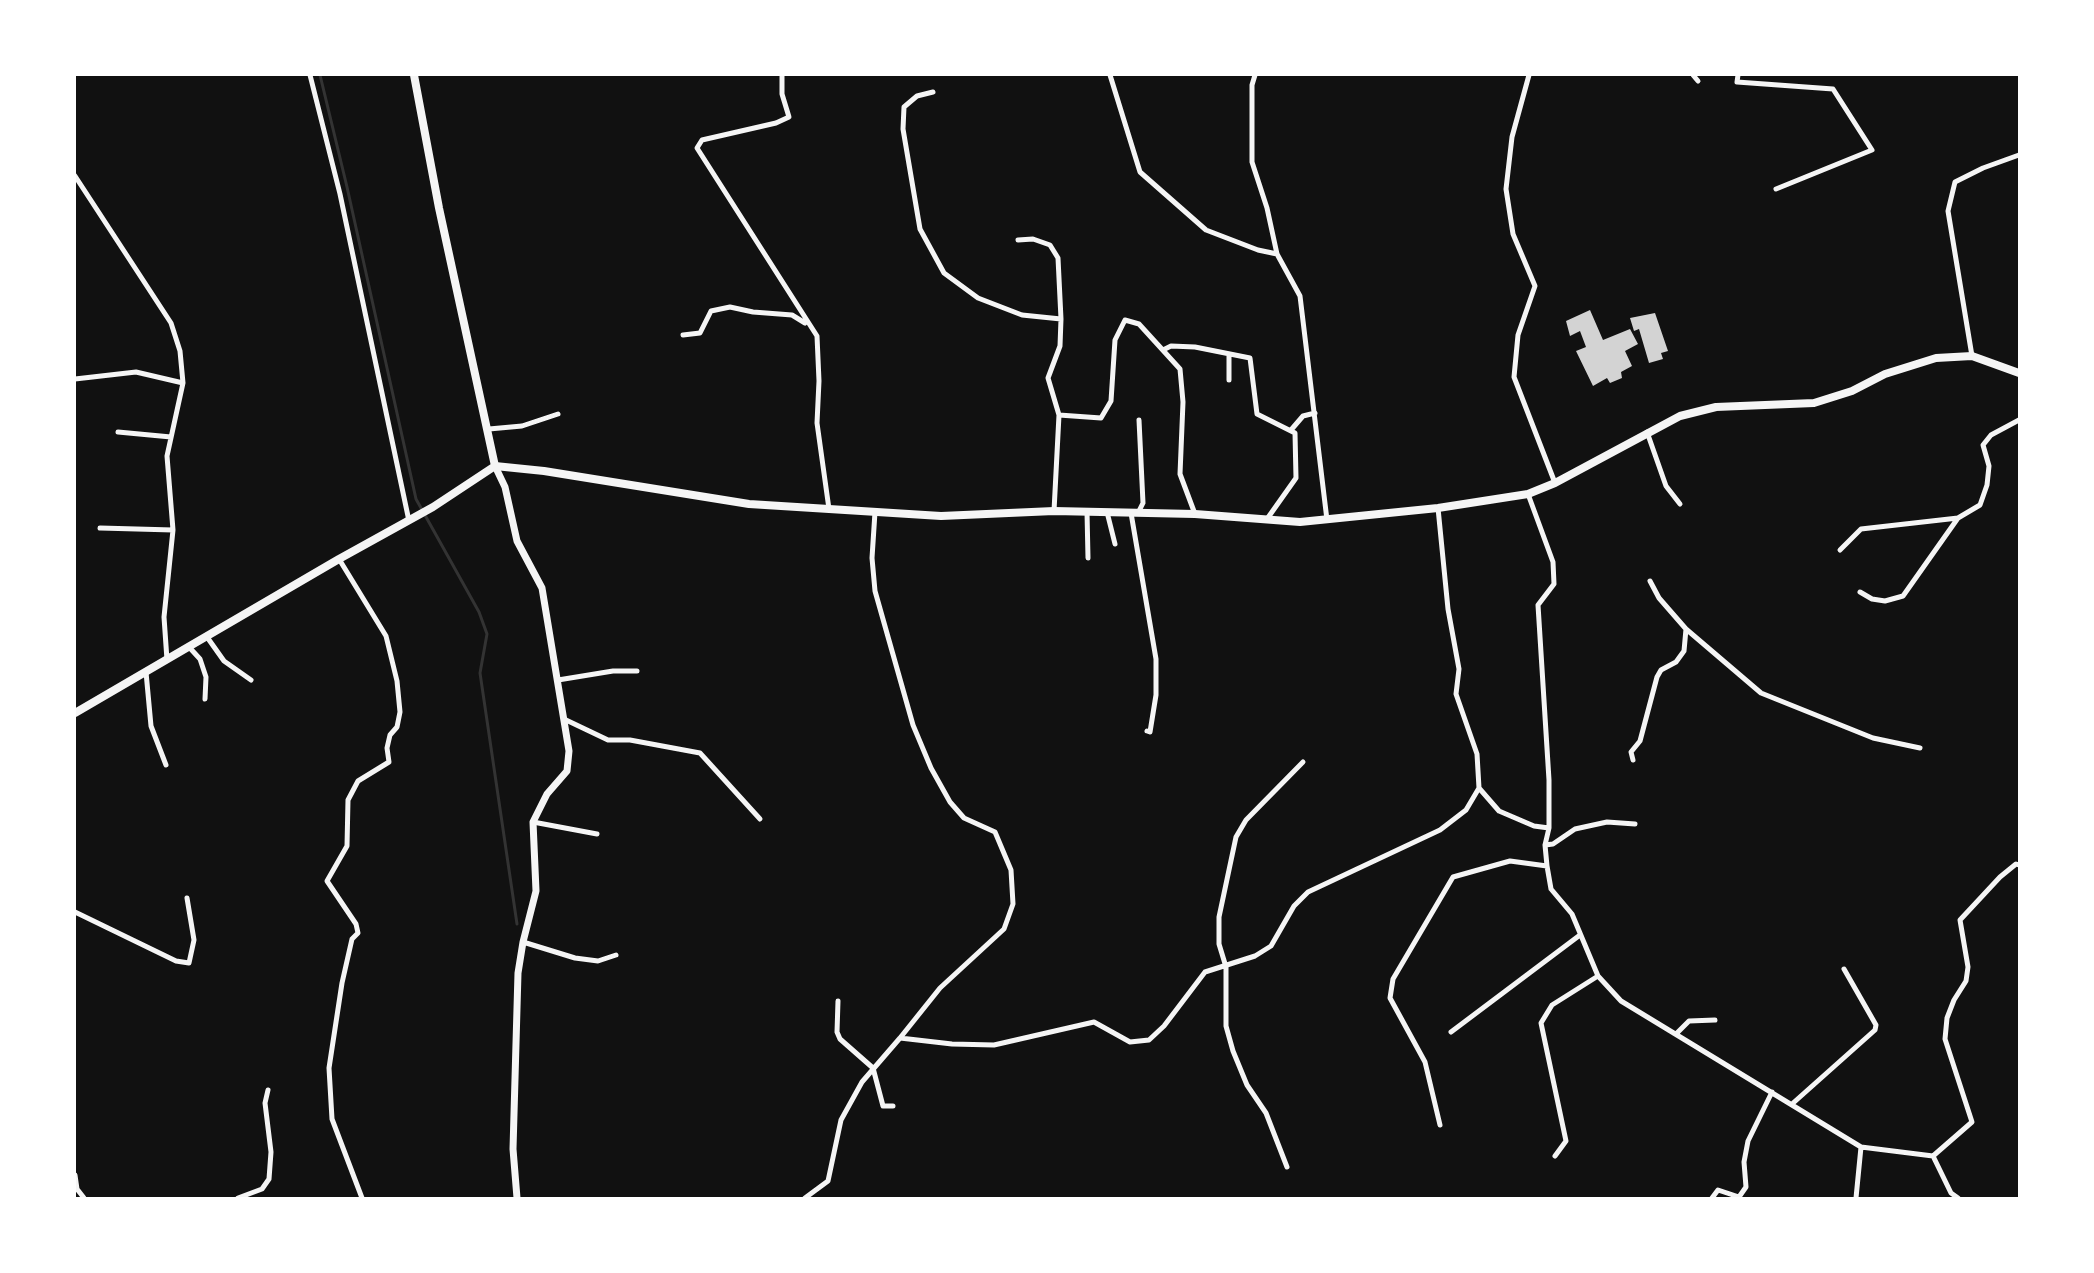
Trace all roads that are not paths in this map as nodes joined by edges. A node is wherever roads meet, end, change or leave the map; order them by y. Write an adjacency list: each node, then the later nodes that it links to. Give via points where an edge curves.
1 (310, 75): 49 (street)
2 (414, 75): 31 (main road, via 439,208)
3 (782, 75): 17 (street, via 782,94 789,117 702,140 697,148)
4 (1110, 75): 15 (street, via 1140,172 1206,230)
5 (1256, 75): 15 (street, via 1252,85 1252,162)
6 (1529, 75): 37 (street, via 1512,137 1506,189 1513,234 1535,286 1518,334 1514,376)
7 (1693, 75): 9 (street)
8 (1738, 75): 13 (street, via 1737,82 1833,88 1872,150)
9 (1698, 81)
10 (933, 92): 16 (street, via 917,96 904,107 903,129 920,229 944,273 978,298 1022,315)
11 (2019, 155): 21 (street, via 1955,182 1948,211)
12 (75, 176): 25 (street, via 171,323 180,351)
13 (1776, 189)
14 (1018, 240): 16 (street, via 1033,239 1050,245 1058,258)
15 (1277, 254): 27 (street, via 1300,296)
16 (1061, 319): 28 (street, via 1060,346 1047,378)
17 (807, 323): 18 (street, via 792,315 730,307 711,311 700,333); 41 (street, via 817,336 818,423)
18 (683, 335)
19 (1163, 350): 20 (street, via 1171,346 1195,347); 28 (street, via 1138,324 1125,320 1115,340 1111,401 1101,418); 47 (street, via 1180,369 1180,474)
20 (1229, 356): 24 (street); 32 (street, via 1250,358 1257,414)
21 (1972, 356): 22 (main road); 34 (main road, via 1936,358 1814,403 1716,407 1680,416)
22 (2019, 373)
23 (75, 379): 25 (street, via 136,372)
24 (1229, 380)
25 (183, 383): 35 (street)
26 (558, 414): 31 (street, via 522,426)
27 (1315, 414): 32 (street, via 1303,416); 51 (street)
28 (1059, 415): 42 (street)
29 (1139, 420): 46 (street, via 1143,503)
30 (2019, 420): 48 (street, via 1991,435 1983,444 1989,465 1987,485 1980,505)
31 (489, 429): 36 (main road)
32 (1291, 430): 50 (street, via 1296,433 1296,478)
33 (118, 432): 35 (street)
34 (1647, 432): 37 (main road); 39 (street, via 1666,486)
35 (171, 437): 53 (street, via 167,456)
36 (495, 466): 41 (main road, via 749,504); 49 (main road); 67 (street, via 505,487 517,541 542,588)
37 (1555, 483): 38 (main road)
38 (1528, 494): 40 (main road); 80 (street, via 1553,562 1554,584 1538,605)
39 (1680, 504)
40 (1438, 507): 51 (main road); 76 (street, via 1448,609 1459,669 1456,694 1477,754)
41 (829, 509): 43 (main road)
42 (1054, 511): 43 (main road, via 940,516); 44 (main road)
43 (875, 512): 97 (street, via 875,591 913,725 950,802 964,818 994,832 1011,870 1013,904 1004,929 940,988)
44 (1087, 512): 45 (main road); 56 (street)
45 (1107, 512): 46 (main road); 54 (street)
46 (1134, 513): 47 (main road); 71 (street, via 1156,658 1156,695 1150,732)
47 (1195, 514): 50 (main road)
48 (1958, 518): 55 (street, via 1862,529); 59 (street, via 1903,596 1885,601)
49 (412, 519): 57 (main road)
50 (1267, 519): 51 (main road)
51 (1327, 520)
52 (100, 528): 53 (street)
53 (173, 530): 63 (street, via 164,617)
54 (1115, 544)
55 (1840, 550)
56 (1088, 558)
57 (339, 559): 61 (main road); 111 (street, via 386,636 400,712 387,748 389,762 358,781 348,800 347,846 327,881 358,933 352,939 342,983 329,1068 332,1119)
58 (1650, 581): 60 (street)
59 (1860, 592)
60 (1686, 630): 72 (street, via 1761,693 1873,738); 73 (street, via 1684,651 1676,663 1661,670 1657,677 1640,741 1631,752)
61 (207, 637): 62 (main road); 66 (street, via 224,661)
62 (189, 647): 63 (main road); 68 (street, via 200,658 206,677)
63 (168, 661): 64 (main road)
64 (146, 670): 69 (main road); 75 (street, via 151,726)
65 (637, 671): 67 (street)
66 (251, 680)
67 (558, 680): 70 (street)
68 (205, 699)
69 (75, 713)
70 (566, 720): 77 (street, via 608,740 630,740 700,753); 78 (street, via 567,771 547,794)
71 (1147, 730)
72 (1920, 748)
73 (1633, 760)
74 (1303, 762): 90 (street, via 1246,820 1236,837 1219,917)
75 (166, 765)
76 (1479, 788): 80 (street, via 1499,811); 90 (street, via 1466,810 1440,830 1308,892 1294,906 1271,946)
77 (760, 819)
78 (533, 822): 81 (street); 88 (street, via 536,891)
79 (1635, 824): 82 (street, via 1606,822 1575,829)
80 (1549, 828): 82 (street)
81 (597, 834)
82 (1545, 845): 84 (street)
83 (2019, 865): 106 (street, via 2000,877 1960,920 1968,967 1966,981 1947,1018 1945,1039 1972,1122)
84 (1547, 866): 87 (street, via 1551,889 1572,914); 103 (street, via 1510,861 1453,877 1393,979 1390,998 1425,1062)
85 (187, 898): 86 (street, via 194,940 189,963 176,961)
86 (75, 912)
87 (1580, 935): 92 (street); 95 (street)
88 (523, 942): 89 (street, via 575,958 598,961); 112 (street, via 518,973 513,1149)
89 (616, 955)
90 (1226, 967): 97 (street, via 1205,972 1198,978 1164,1026 1149,1040 1130,1042 1094,1022 994,1046); 107 (street, via 1227,1026 1233,1051 1266,1113)
91 (1844, 969): 101 (street, via 1876,1024 1875,1030)
92 (1598, 976): 96 (street, via 1622,1001); 105 (street, via 1552,1005 1541,1023 1566,1141)
93 (838, 1001): 98 (street, via 840,1039)
94 (1715, 1020): 96 (street, via 1689,1021)
95 (1450, 1032)
96 (1677, 1033): 100 (street)
97 (900, 1038): 98 (street)
98 (873, 1068): 102 (street, via 883,1106); 113 (street, via 861,1082 842,1120 828,1181)
99 (268, 1090): 110 (street, via 265,1103 271,1152 269,1179 262,1189)
100 (1772, 1092): 101 (street); 114 (street, via 1748,1141 1744,1162 1746,1187 1739,1197 1718,1190)
101 (1792, 1104): 104 (street)
102 (894, 1106)
103 (1440, 1125)
104 (1861, 1148): 106 (street); 115 (street)
105 (1555, 1156)
106 (1932, 1156): 116 (street, via 1951,1193)
107 (1287, 1167)
108 (75, 1175): 109 (street, via 77,1189)
109 (84, 1198)
110 (238, 1198)
111 (362, 1198)
112 (517, 1198)
113 (805, 1198)
114 (1712, 1198)
115 (1856, 1198)
116 (1958, 1198)

